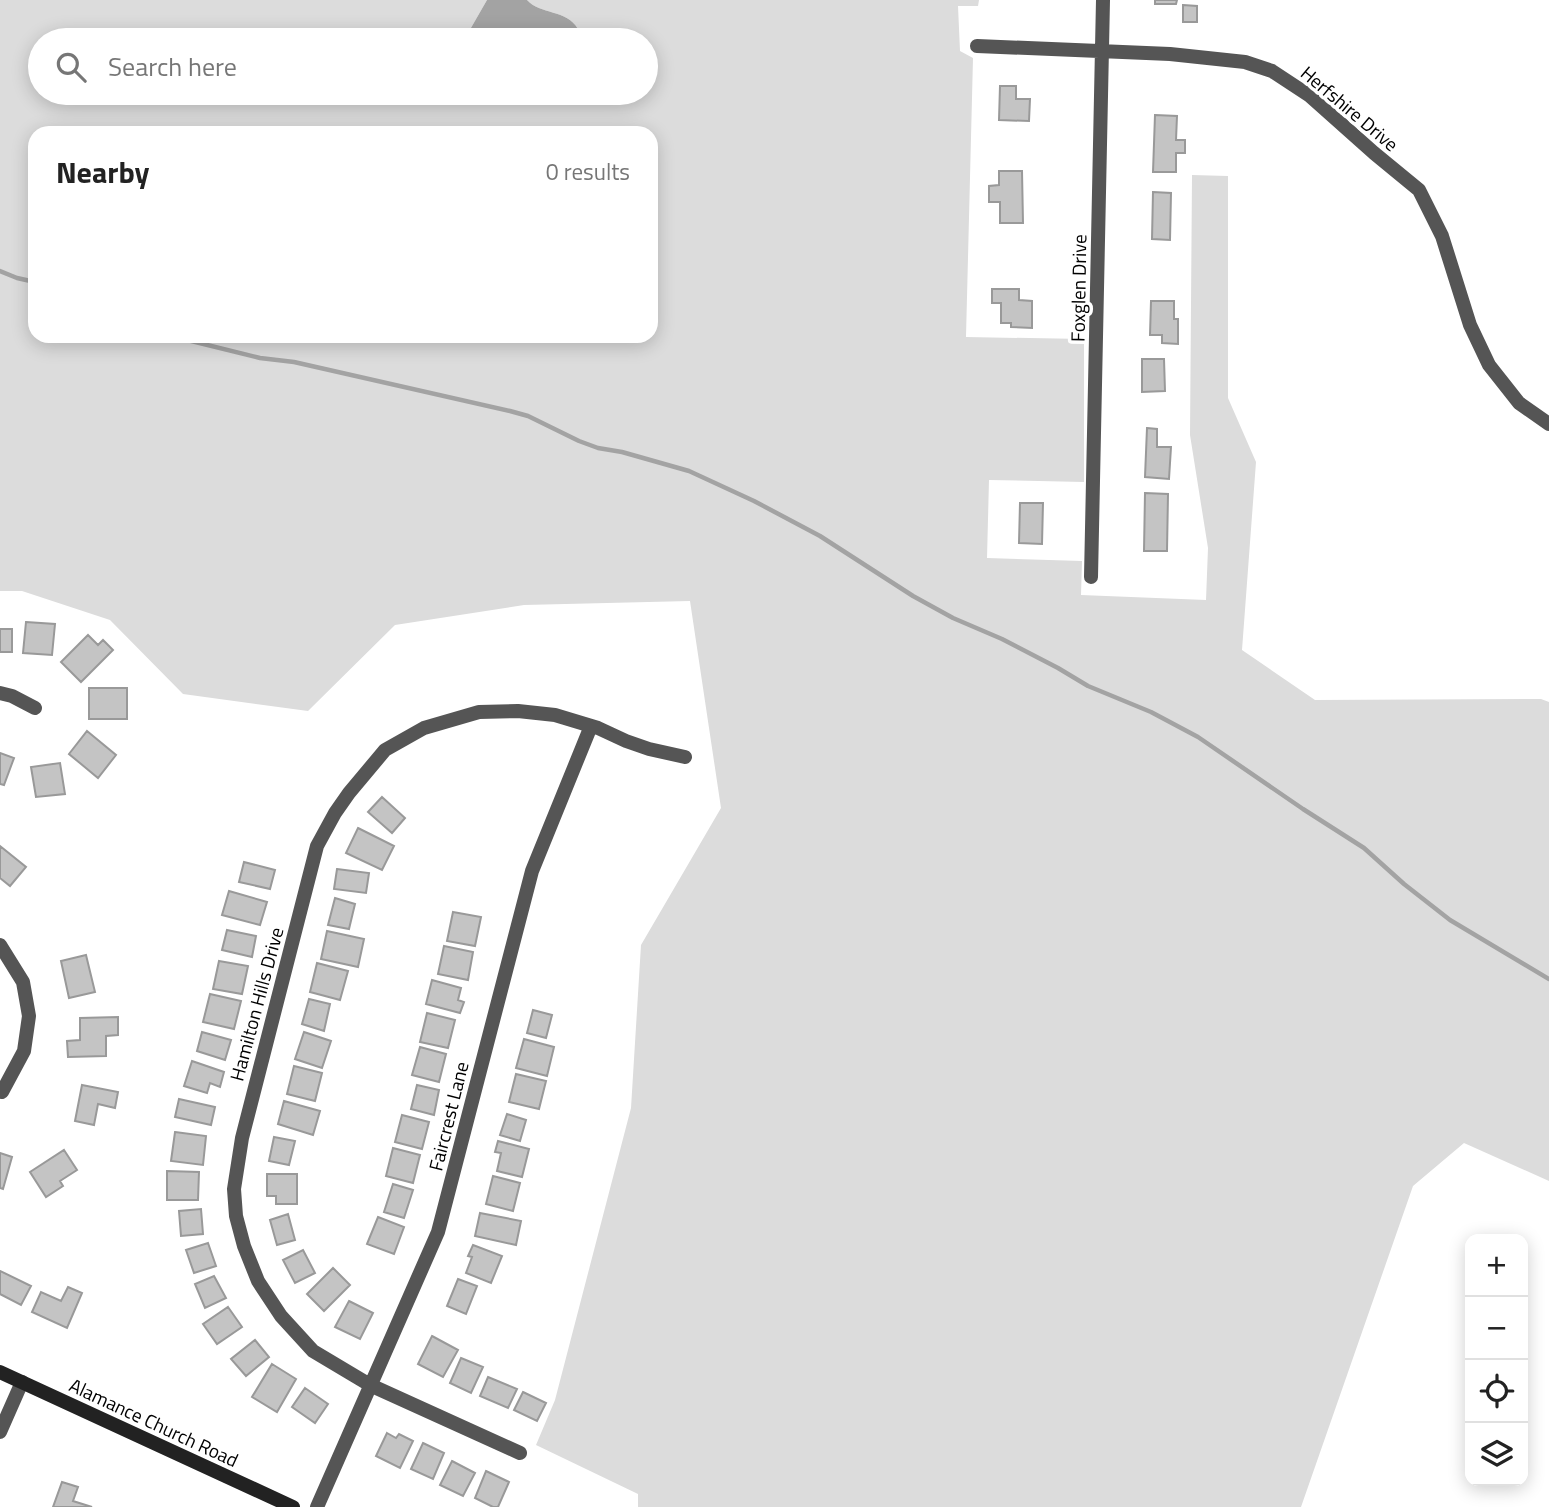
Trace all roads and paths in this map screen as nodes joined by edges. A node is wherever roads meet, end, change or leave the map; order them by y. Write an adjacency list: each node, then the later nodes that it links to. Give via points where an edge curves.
1 (1103, 0): 3 (street, Foxglen Drive)
2 (977, 46): 3 (street, Herfshire Drive)
3 (1102, 51): 4 (street, Herfshire Drive, via 1245,62 1272,71 1310,96 1419,190 1442,236 1470,325 1489,365 1519,403); 5 (street, Foxglen Drive)
4 (1549, 424)
5 (1091, 577)
6 (0, 693): 7 (street)
7 (35, 708)
8 (591, 726): 9 (street, Hamilton Hills Drive); 14 (street, Faircrest Lane, via 532,871 438,1232); 14 (street, Hamilton Hills Drive, via 555,715 518,711 479,712 424,728 385,750 349,793 317,846 242,1138 234,1189 236,1216 258,1281 281,1316 313,1351)
9 (684, 757)
10 (0, 945): 11 (street, via 23,982 29,1016 24,1051)
11 (2, 1092)
12 (0, 1372): 13 (main road, Alamance Church Road)
13 (22, 1382): 15 (street); 17 (main road, Alamance Church Road)
14 (370, 1385): 16 (street, Hamilton Hills Drive); 18 (street, Faircrest Lane)
15 (0, 1432)
16 (520, 1453)
17 (293, 1507)
18 (317, 1507)

